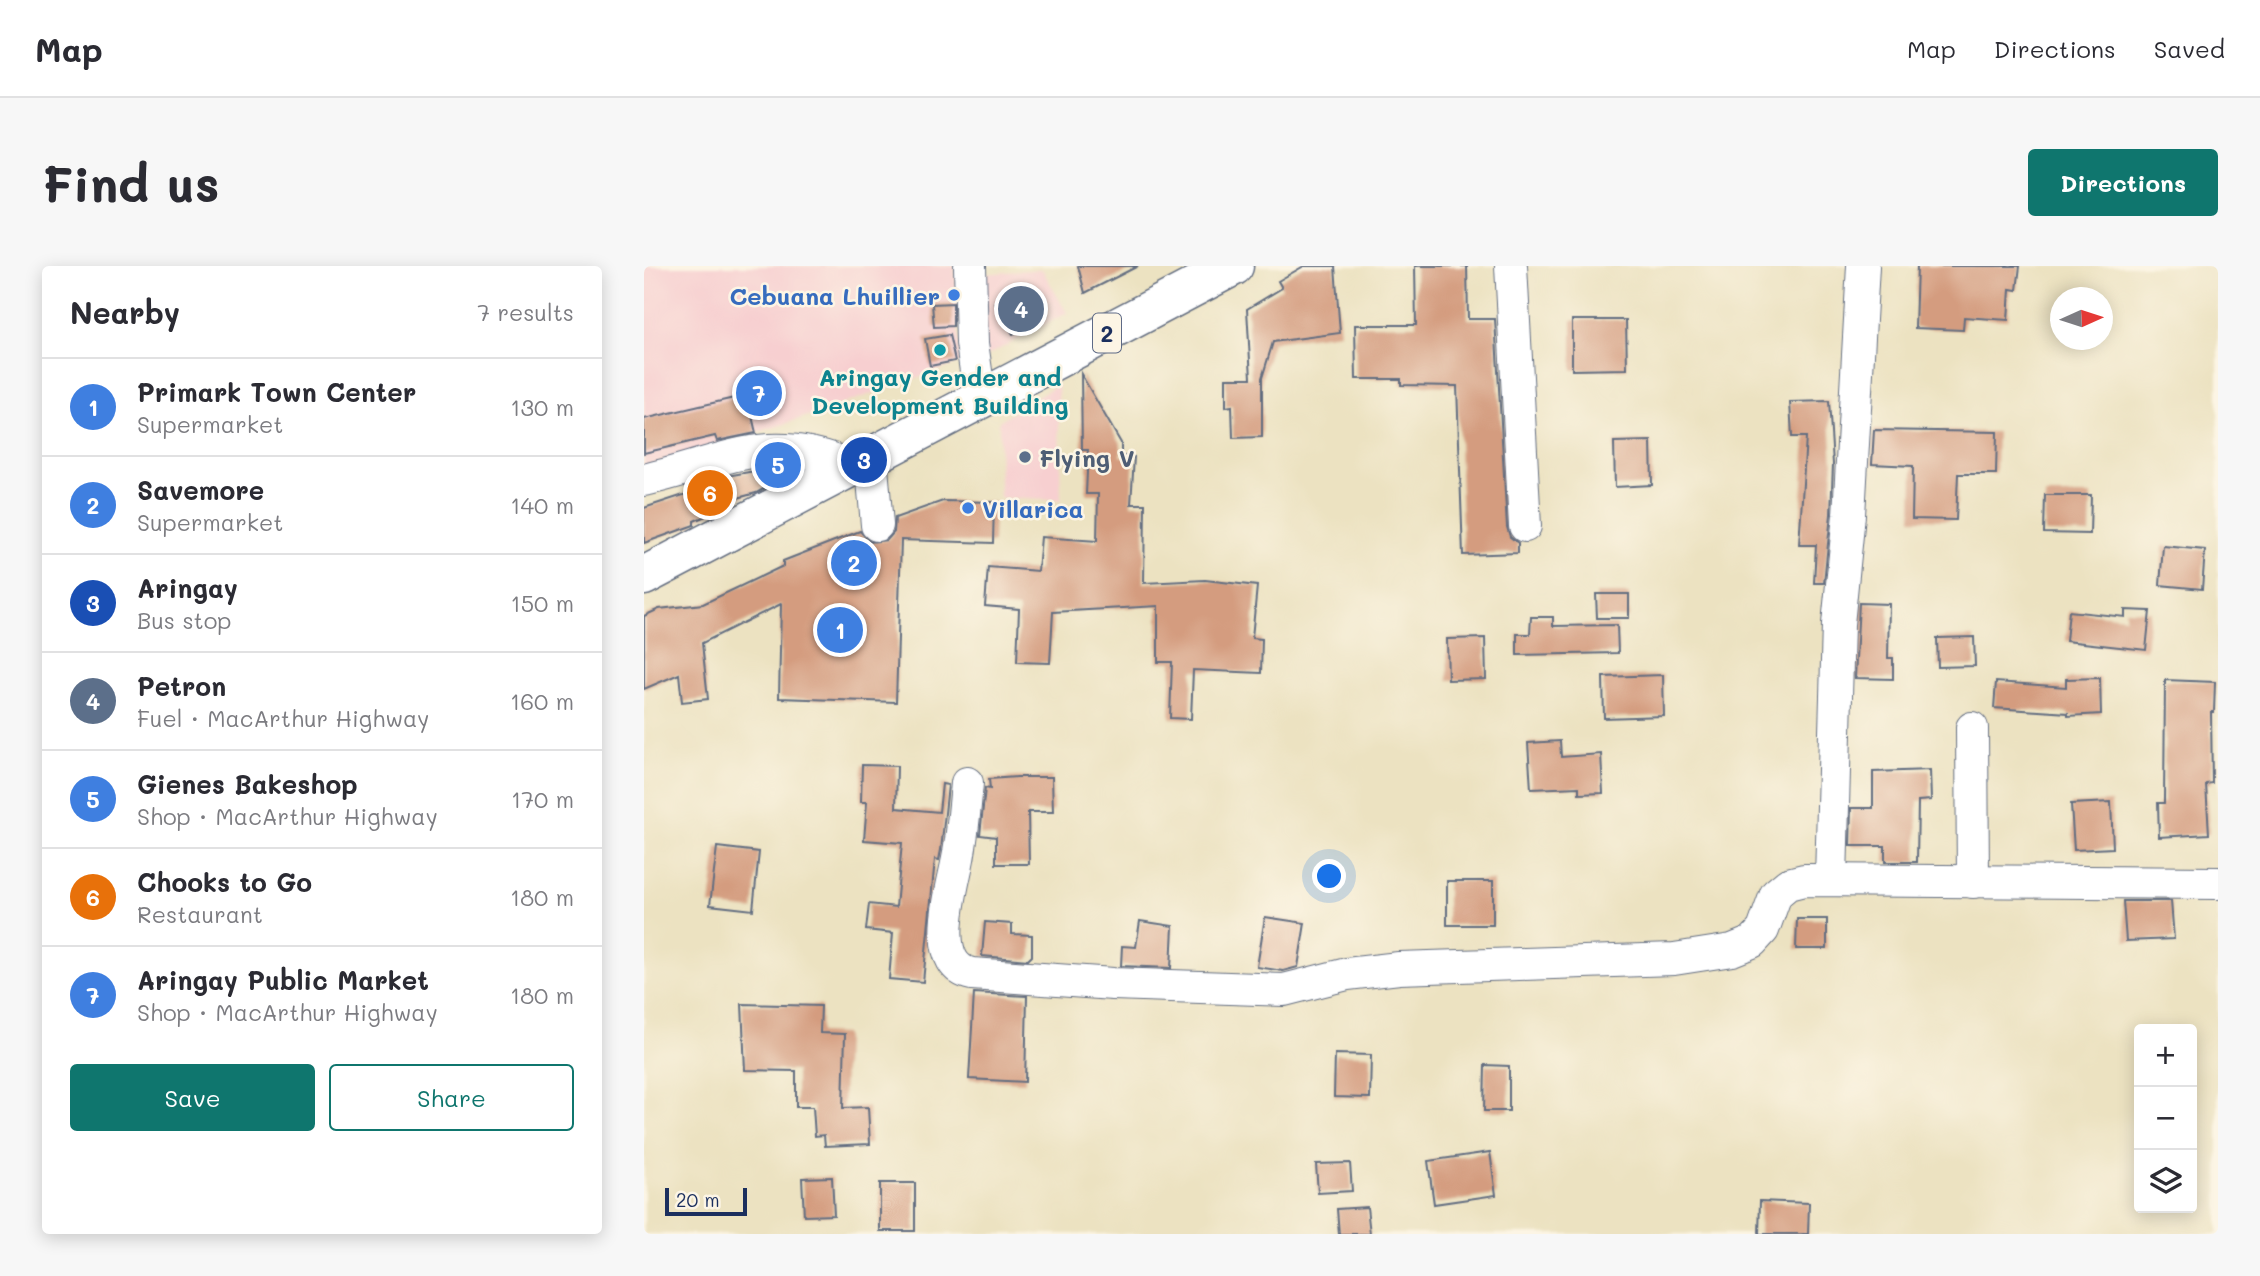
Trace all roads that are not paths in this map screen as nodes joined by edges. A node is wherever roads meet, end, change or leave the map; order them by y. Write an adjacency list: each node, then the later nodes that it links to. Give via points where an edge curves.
1 (970, 266): 5 (street, via 972,343)
2 (1234, 266): 5 (highway, 2)
3 (1511, 266): 9 (street)
4 (1863, 266): 13 (street, via 1838,624)
5 (980, 399): 6 (highway, 2)
6 (861, 461): 7 (street, via 759,449); 8 (street); 10 (highway, 2)
7 (644, 480)
8 (877, 525)
9 (1525, 526)
10 (644, 576)
11 (1972, 728): 14 (street)
12 (967, 783): 13 (street, via 947,920 951,960 961,972 972,974 1284,990 1347,974 1399,968 1674,959 1732,950 1752,942 1763,930 1776,894 1788,884)
13 (1831, 878): 14 (street)
14 (1973, 881): 15 (street)
15 (2218, 883)

